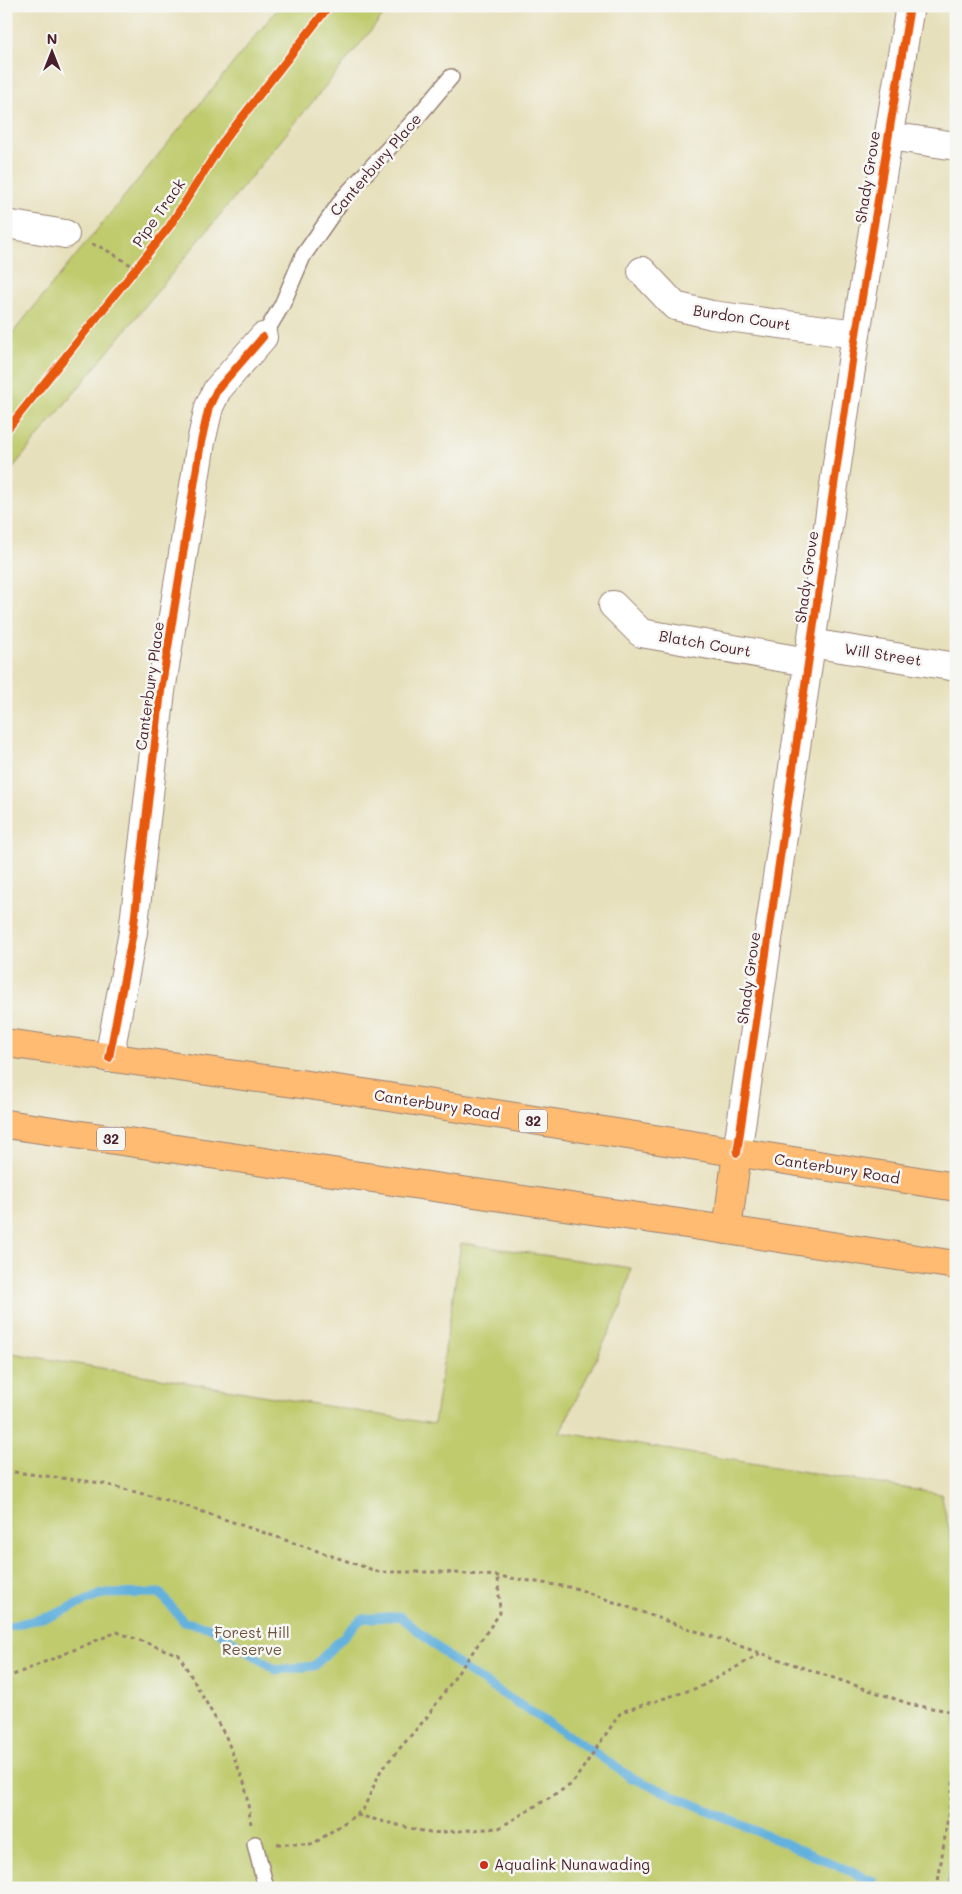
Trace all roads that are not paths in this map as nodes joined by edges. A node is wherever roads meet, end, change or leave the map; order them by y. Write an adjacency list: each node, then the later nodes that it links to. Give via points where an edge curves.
1 (910, 6): 3 (street, Shady Grove)
2 (451, 77): 9 (lane, Canterbury Place, via 344,197 303,256 282,305)
3 (889, 136): 4 (street); 8 (street, Shady Grove)
4 (956, 146)
5 (6, 224): 6 (street)
6 (65, 234)
7 (642, 271): 8 (street, Burdon Court, via 675,306 712,315)
8 (856, 334): 11 (street, Shady Grove)
9 (263, 337): 14 (street, Canterbury Place, via 217,390 209,407 201,442 161,691 133,932)
10 (612, 605): 11 (street, Blatch Court, via 641,633)
11 (810, 653): 12 (street, Will Street); 16 (street, Shady Grove)
12 (956, 666)
13 (6, 1043): 14 (main road, Canterbury Road / 32)
14 (109, 1058): 16 (main road, Canterbury Road / 32, via 351,1091)
15 (6, 1124): 18 (main road, 32)
16 (737, 1154): 17 (main road, Canterbury Road / 32); 18 (main road)
17 (956, 1187)
18 (727, 1230): 19 (main road, 32)
19 (956, 1265)
20 (254, 1844): 21 (lane)
21 (266, 1888)

